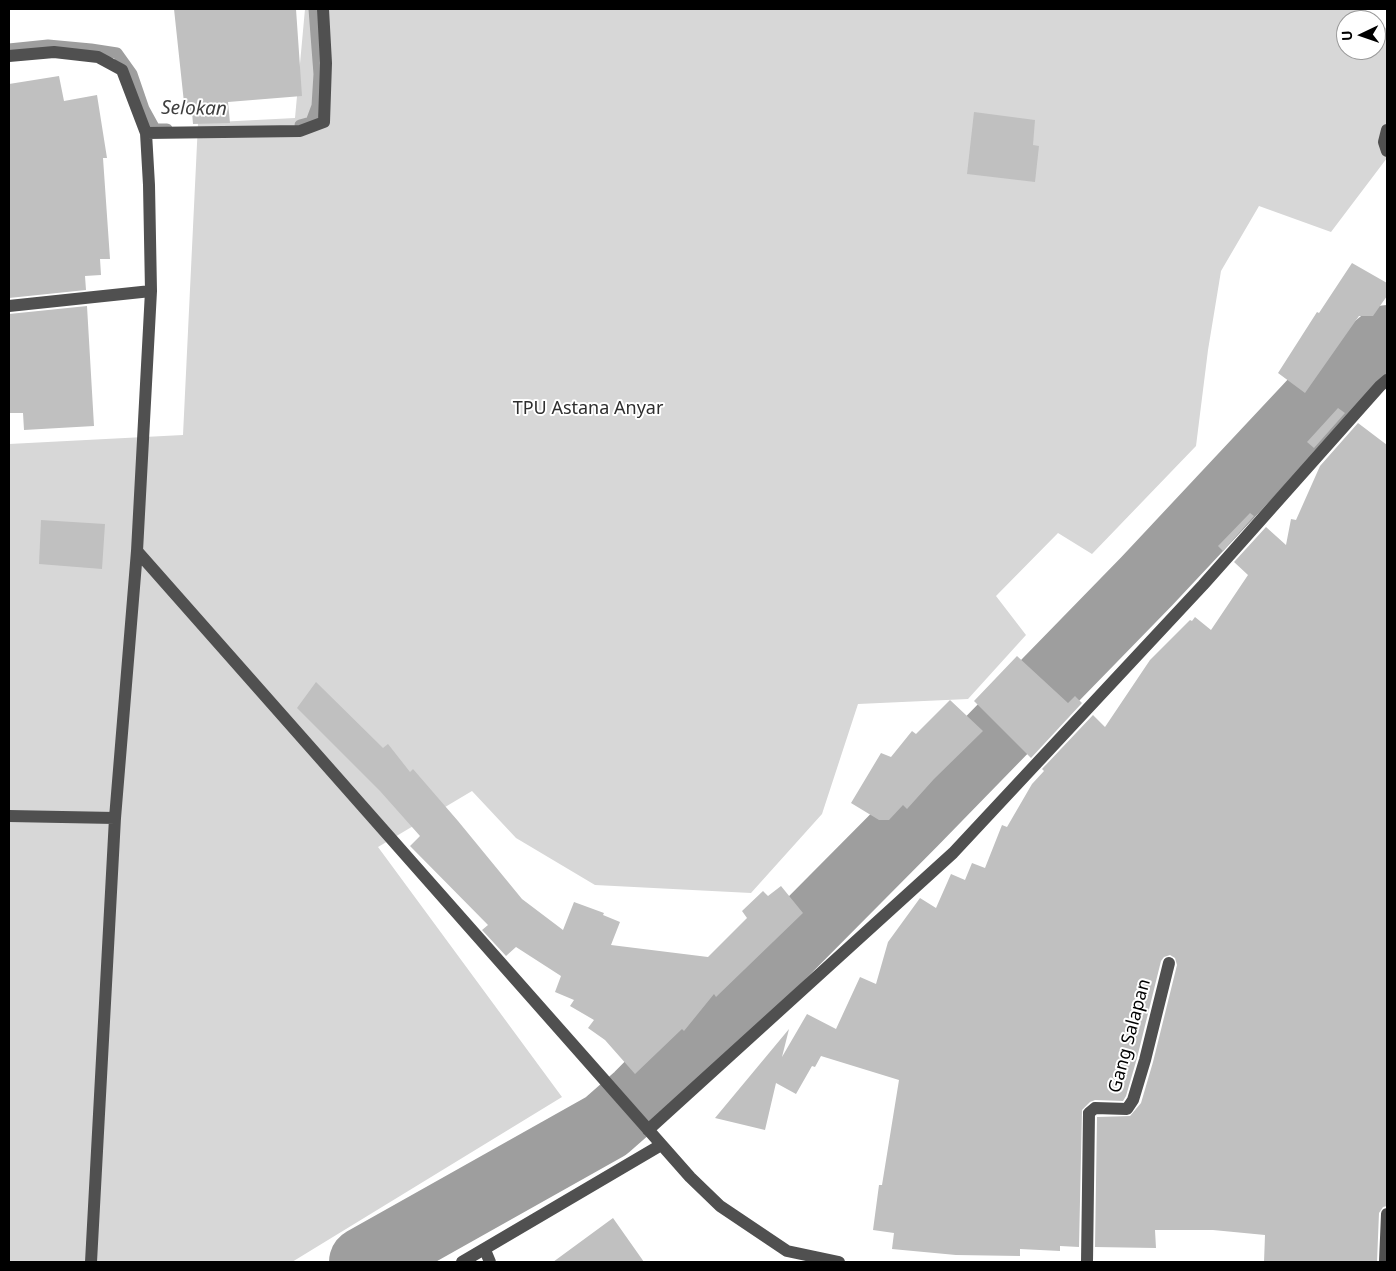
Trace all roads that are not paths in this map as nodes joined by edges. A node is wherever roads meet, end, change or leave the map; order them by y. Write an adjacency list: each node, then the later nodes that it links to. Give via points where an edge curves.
1 (323, 9): 4 (street, via 326,63 324,122 300,131)
2 (9, 56): 4 (street, via 54,52 98,57 122,70)
3 (1387, 130): 5 (street, via 1384,142)
4 (146, 133): 6 (street)
5 (1387, 151)
6 (151, 291): 7 (street); 9 (street)
7 (9, 306)
8 (1387, 380): 13 (street, via 1203,585 953,853)
9 (137, 551): 11 (street); 13 (street)
10 (9, 816): 11 (street)
11 (115, 818): 18 (street)
12 (1169, 963): 22 (street, Gang Salapan, via 1133,1100 1127,1109 1095,1108 1089,1113)
13 (648, 1130): 14 (street)
14 (661, 1145): 16 (street); 17 (street, via 720,1206)
15 (1387, 1214): 23 (street)
16 (485, 1250): 19 (street); 20 (street)
17 (786, 1256): 21 (street)
18 (91, 1262)
19 (462, 1262)
20 (490, 1262)
21 (839, 1262)
22 (1087, 1262)
23 (1385, 1262)

